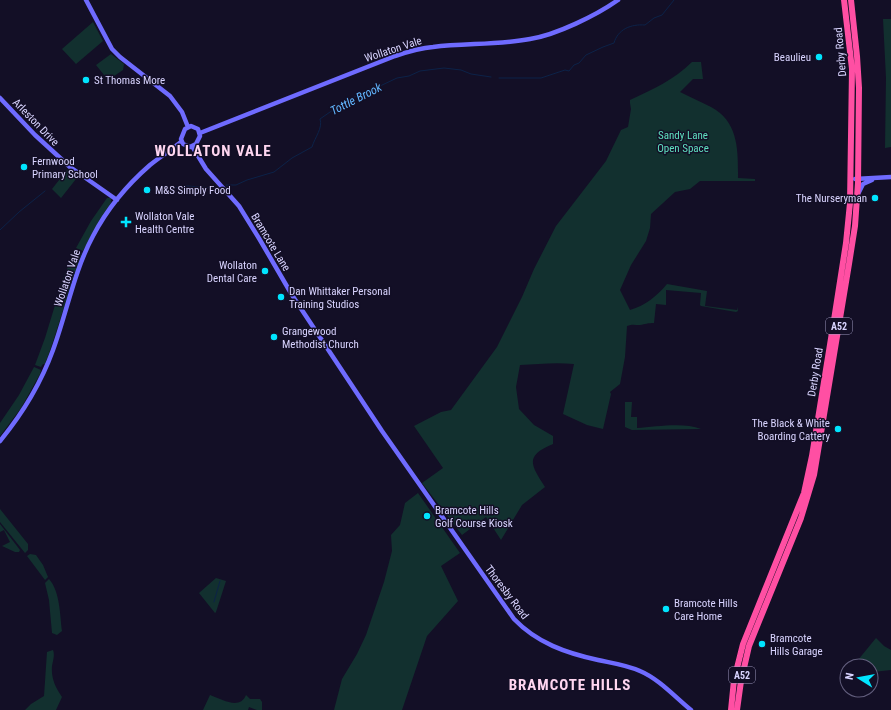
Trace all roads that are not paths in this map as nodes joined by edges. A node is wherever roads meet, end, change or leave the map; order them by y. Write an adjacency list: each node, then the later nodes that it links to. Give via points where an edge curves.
1 (86, 0): 6 (street, via 112,49 170,96 182,112)
2 (618, 0): 7 (street, Wollaton Vale, via 572,24 531,39 416,49)
3 (844, 0): 11 (highway, Derby Road / A52, via 852,69)
4 (851, 0): 13 (highway, Derby Road / A52, via 858,71)
5 (0, 98): 15 (street, Arleston Drive, via 70,167)
6 (188, 127): 7 (street, via 196,128); 8 (street, Wollaton Vale, via 182,135)
7 (200, 133): 9 (street, via 198,142)
8 (181, 142): 9 (street); 15 (street, Wollaton Vale, via 148,167)
9 (192, 146): 16 (street, Bramcote Lane, via 206,169 239,206 292,295)
10 (891, 177): 12 (street)
11 (850, 178): 13 (street); 19 (highway, Derby Road / A52, via 846,243 809,472 804,493 743,644 734,680)
12 (877, 178): 13 (street); 14 (street, via 863,184)
13 (858, 179): 14 (highway, Derby Road / A52)
14 (857, 196): 20 (highway, Derby Road / A52, via 852,249 814,475 801,518 749,646)
15 (117, 200): 17 (street, Wollaton Vale, via 100,224 85,253 40,382)
16 (382, 431): 18 (street, Thoresby Road, via 518,623 556,648 632,668 648,675)
17 (0, 441)
18 (691, 710)
19 (731, 710)
20 (737, 710)

